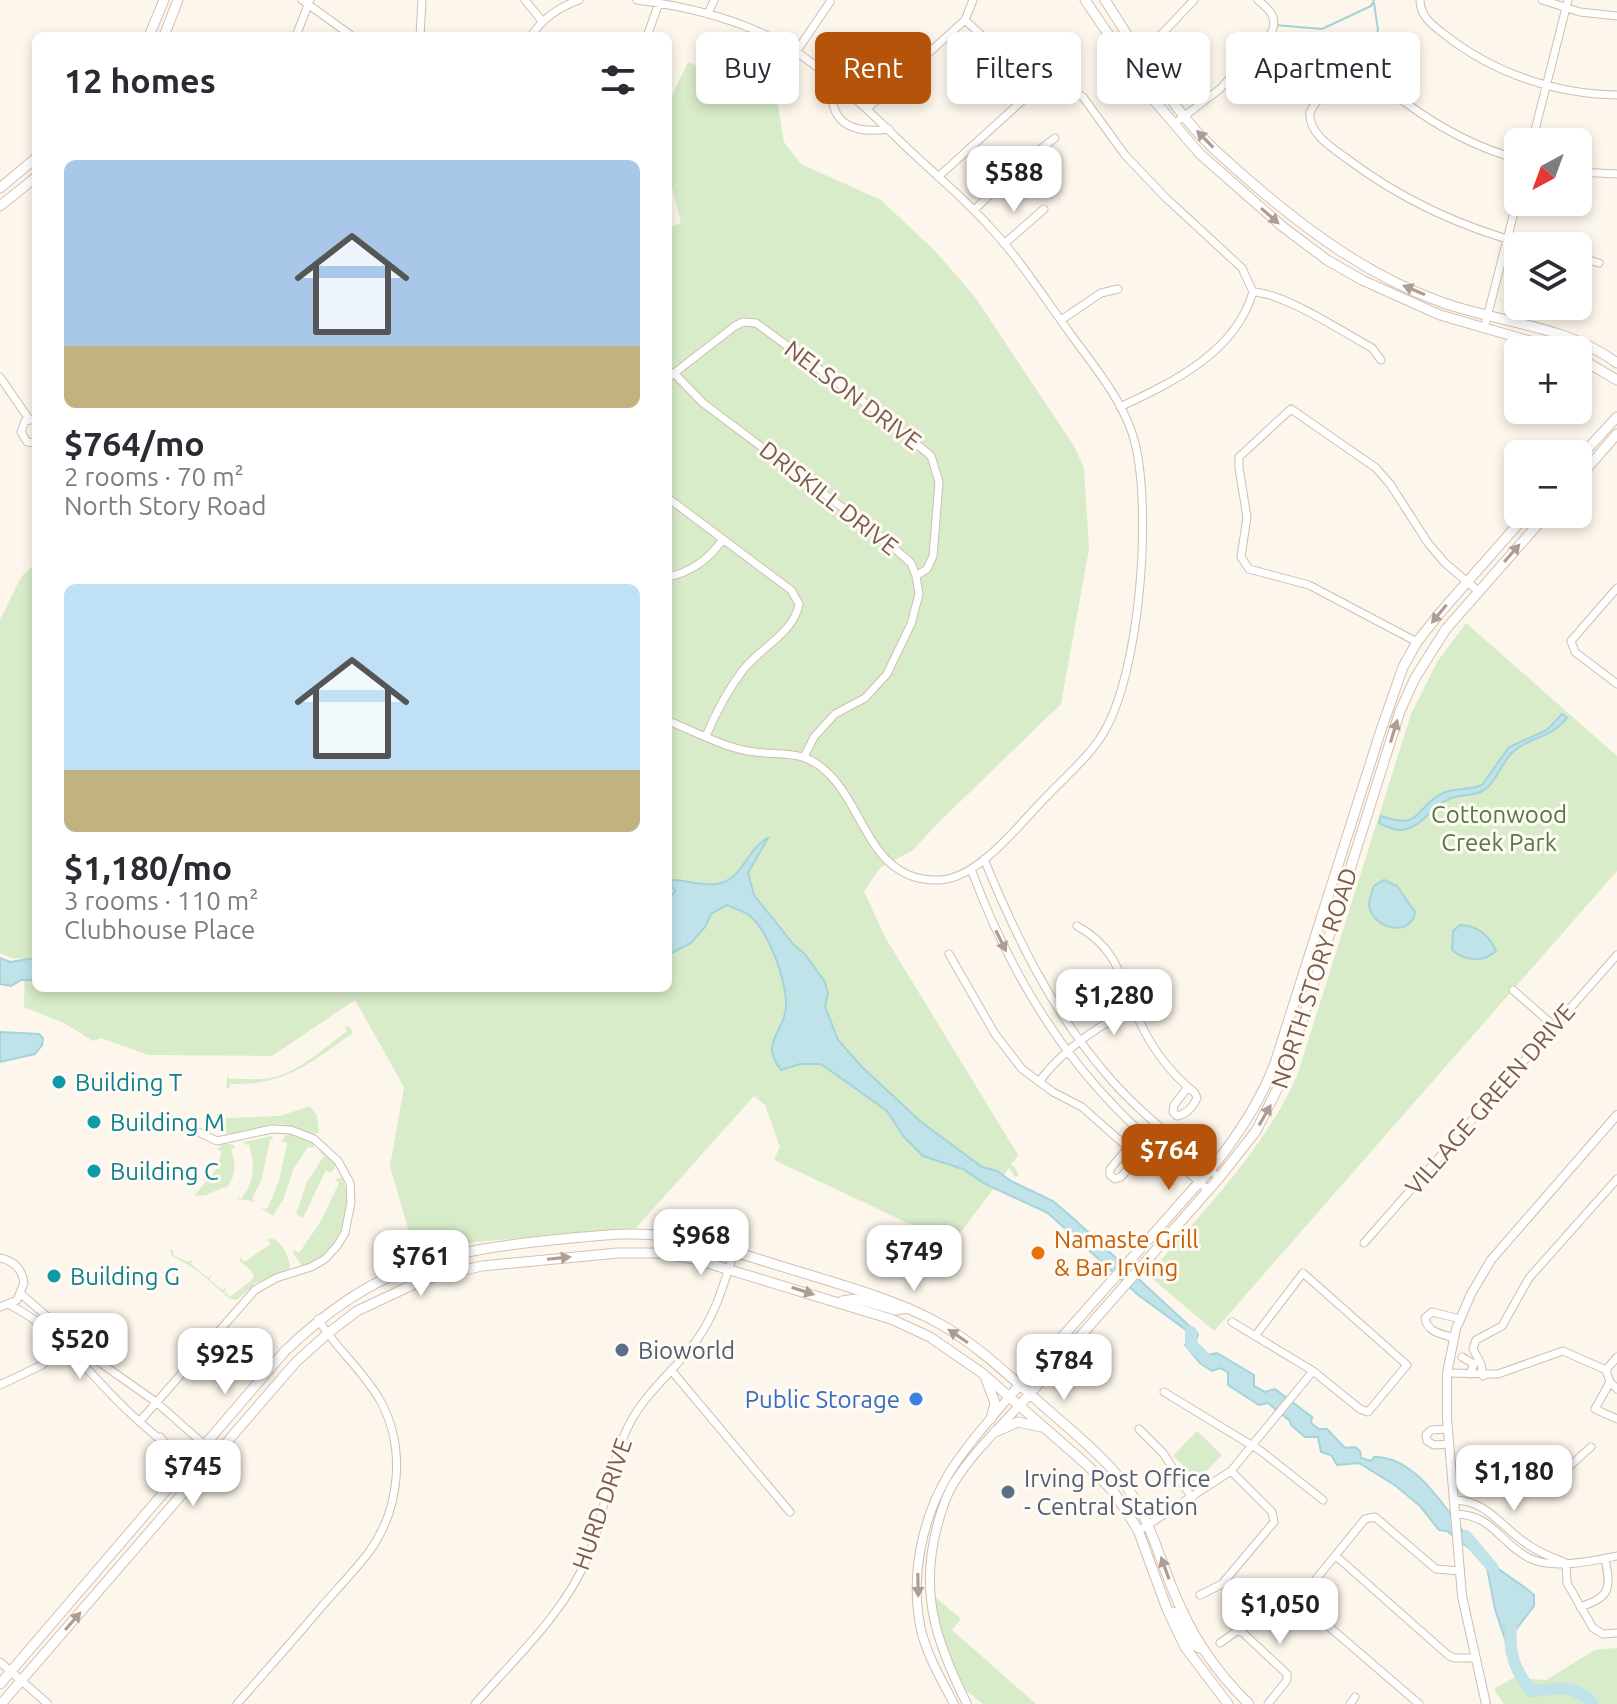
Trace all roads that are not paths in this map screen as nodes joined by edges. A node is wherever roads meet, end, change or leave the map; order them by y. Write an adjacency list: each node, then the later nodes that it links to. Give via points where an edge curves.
1 (164, 0): 23 (main road)
2 (178, 0): 24 (main road)
3 (422, 0): 27 (street)
4 (525, 0): 22 (street)
5 (579, 0): 22 (street)
6 (637, 0): 17 (street)
7 (714, 0): 19 (street)
8 (973, 0): 21 (street)
9 (1085, 0): 44 (main road)
10 (1105, 0): 32 (main road)
11 (1194, 0): 33 (street)
12 (1258, 0): 43 (street, via 1272,14 1271,33 1220,89)
13 (1420, 0): 35 (street, via 1428,21 1467,52)
14 (1542, 0): 18 (street)
15 (307, 2): 25 (street); 26 (street)
16 (830, 2): 34 (street)
17 (659, 3): 19 (street); 29 (street)
18 (1567, 4): 20 (street); 35 (street)
19 (708, 14): 30 (street)
20 (1617, 16)
21 (965, 20): 31 (street); 42 (street)
22 (542, 21): 28 (street)
23 (151, 32)
24 (166, 32)
25 (297, 32)
26 (347, 32)
27 (420, 32)
28 (534, 32)
29 (648, 32)
30 (759, 32)
31 (978, 32)
32 (1125, 32)
33 (1164, 32)
34 (799, 48)
35 (1546, 86): 36 (street); 45 (street)
36 (1617, 95)
37 (1081, 96): 64 (street, via 1125,155 1242,268)
38 (833, 104): 46 (street, via 851,128)
39 (863, 104): 42 (street)
40 (1019, 104): 52 (street)
41 (1175, 104): 43 (main road)
42 (868, 108): 46 (street)
43 (1184, 117): 44 (street); 65 (main road, one-way to 43, via 1402,285 1329,245 1232,165)
44 (1174, 124): 67 (main road, one-way to 67, via 1200,154 1327,260 1402,300)
45 (1536, 128)
46 (889, 129): 52 (street)
47 (1055, 138): 57 (street)
48 (1504, 154): 58 (street, via 1450,132 1353,68 1310,112 1318,135 1364,172 1412,202)
49 (32, 161): 54 (main road)
50 (1592, 173): 51 (street)
51 (1617, 174)
52 (938, 177): 57 (street)
53 (32, 180): 55 (main road)
54 (0, 188)
55 (0, 206)
56 (1044, 209): 59 (street)
57 (974, 210): 59 (street)
58 (1504, 239)
59 (1004, 244): 66 (street)
60 (1504, 252): 65 (street)
61 (1592, 261): 62 (street)
62 (1599, 263)
63 (1118, 289): 66 (street, via 1101,293)
64 (1253, 292): 69 (street, via 1290,303 1372,348); 76 (street, via 1245,314 1209,356 1167,385)
65 (1488, 316): 67 (street); 70 (main road, via 1576,340)
66 (1061, 320): 76 (street)
67 (1484, 329): 68 (main road)
68 (1510, 336)
69 (1381, 360)
70 (1617, 363)
71 (1592, 365): 75 (main road)
72 (672, 375): 88 (street, NELSON DRIVE, via 739,324 756,323 927,451 939,476 937,509 931,562)
73 (0, 377): 78 (street)
74 (672, 377): 88 (street, DRISKILL DRIVE, via 879,535 911,563)
75 (1617, 380)
76 (1120, 407): 99 (street, via 1135,444 1143,498 1127,674 1118,704 1094,746)
77 (1617, 417): 81 (main road)
78 (32, 419): 80 (street, via 21,428 21,436)
79 (1617, 434): 82 (main road)
80 (32, 443)
81 (1592, 444)
82 (1592, 463)
83 (672, 501): 86 (street)
84 (1514, 528): 89 (main road, NORTH STORY ROAD)
85 (1534, 528): 91 (main road, NORTH STORY ROAD, one-way to 85)
86 (723, 539): 87 (street, via 703,562); 95 (street, via 791,590 799,604 793,623 730,687)
87 (672, 576)
88 (916, 576): 96 (street, DRISKILL DRIVE, via 919,594 911,624 887,674 865,698 835,714)
89 (1466, 581): 91 (street); 92 (main road, NORTH STORY ROAD, one-way to 92); 92 (street, via 1428,543 1376,468 1291,409 1239,457 1247,517 1243,564 1322,591)
90 (1617, 588): 93 (street, via 1571,641 1575,652)
91 (1478, 591): 98 (main road, NORTH STORY ROAD, one-way to 91, via 1415,678)
92 (1417, 642): 97 (main road, NORTH STORY ROAD, via 1398,679)
93 (1617, 684)
94 (672, 723): 95 (street)
95 (706, 736): 96 (street, via 746,750)
96 (804, 757): 100 (street, via 836,782 879,854 896,868 938,880)
97 (1372, 757): 98 (main road); 118 (main road, NORTH STORY ROAD, via 1275,1063)
98 (1385, 761): 121 (main road, NORTH STORY ROAD, one-way to 98, via 1286,1072)
99 (984, 859): 100 (street); 107 (street, via 1038,976)
100 (971, 869): 108 (street, one-way to 108, via 1014,967)
101 (1077, 926): 105 (street, via 1108,951)
102 (949, 954): 111 (street, via 995,1034)
103 (1617, 955): 106 (street, VILLAGE GREEN DRIVE)
104 (1513, 990): 106 (street)
105 (1134, 1008): 107 (street); 112 (street, via 1150,1043)
106 (1554, 1026): 127 (street, VILLAGE GREEN DRIVE)
107 (1081, 1041): 108 (street); 109 (street)
108 (1068, 1051): 110 (street); 111 (street)
109 (1101, 1067): 110 (street); 113 (street)
110 (1089, 1077): 114 (street)
111 (1039, 1082): 120 (street, via 1082,1107)
112 (1188, 1087)
113 (1136, 1105): 114 (street); 117 (street)
114 (1125, 1117): 119 (street)
115 (1615, 1119): 139 (street, via 1491,1260)
116 (131, 1129): 166 (street, via 173,1120 217,1141 291,1130 314,1139 338,1161 350,1183 345,1233 325,1259 255,1290)
117 (1167, 1133): 119 (street); 122 (street)
118 (1232, 1144): 121 (main road); 122 (main road, NORTH STORY ROAD)
119 (1156, 1145): 125 (street)
120 (1128, 1148)
121 (1241, 1151): 123 (main road, NORTH STORY ROAD)
122 (1210, 1170): 123 (street); 125 (main road, NORTH STORY ROAD)
123 (1219, 1178): 126 (main road, NORTH STORY ROAD)
124 (1617, 1179): 148 (street, via 1529,1278 1502,1326 1476,1340)
125 (1199, 1182): 126 (street); 141 (main road, NORTH STORY ROAD)
126 (1208, 1190): 145 (main road, NORTH STORY ROAD)
127 (1364, 1243)
128 (518, 1244): 129 (main road, via 662,1235); 131 (main road); 138 (main road, via 419,1263 382,1278)
129 (734, 1252): 132 (street, HURD DRIVE); 137 (main road)
130 (0, 1258): 133 (street, via 20,1270)
131 (521, 1262): 132 (main road, one-way to 132, via 661,1253); 142 (main road, via 456,1270 409,1284 370,1303)
132 (729, 1267): 134 (main road, one-way to 134); 152 (street, HURD DRIVE, via 704,1329)
133 (21, 1294): 135 (street); 144 (street)
134 (838, 1302): 137 (main road, via 856,1299 895,1310); 155 (main road, via 917,1330)
135 (10, 1305): 136 (street); 147 (street)
136 (0, 1307)
137 (908, 1308): 161 (main road, one-way to 137, via 961,1337)
138 (318, 1319): 142 (street); 177 (main road)
139 (1460, 1319): 146 (street); 146 (street, via 1432,1312 1425,1318 1431,1330)
140 (1232, 1322): 143 (street)
141 (1069, 1330): 145 (main road); 161 (main road, NORTH STORY ROAD)
142 (327, 1334): 180 (main road); 214 (street, via 368,1382 387,1417 397,1466 389,1512 371,1549)
143 (1255, 1336): 154 (street); 154 (street, via 1303,1273 1407,1365 1368,1412)
144 (71, 1337): 147 (street); 166 (street)
145 (1078, 1338): 164 (main road, NORTH STORY ROAD)
146 (1454, 1338): 149 (street)
147 (64, 1344): 160 (street, via 42,1365); 170 (street)
148 (1475, 1355): 150 (street); 158 (street)
149 (1451, 1356): 150 (street); 156 (street)
150 (1462, 1357): 157 (street, via 1474,1364)
151 (1617, 1357): 153 (street)
152 (671, 1370): 189 (street); 215 (street, HURD DRIVE, via 646,1397 626,1431 597,1533 567,1595)
153 (1606, 1370): 158 (street, via 1563,1351); 159 (street)
154 (1313, 1371): 178 (street)
155 (982, 1373): 165 (main road); 168 (main road, via 995,1403)
156 (1447, 1373): 157 (street); 172 (street)
157 (1470, 1374): 158 (street)
158 (1483, 1376)
159 (1610, 1382): 162 (street); 169 (street, via 1595,1409)
160 (0, 1385)
161 (1019, 1385): 164 (main road); 165 (main road, NORTH STORY ROAD)
162 (1617, 1389)
163 (1164, 1392): 178 (street)
164 (1029, 1393): 167 (main road, NORTH STORY ROAD); 192 (main road, via 1120,1478)
165 (1009, 1397): 167 (main road); 168 (street)
166 (156, 1402): 170 (street); 177 (street)
167 (1019, 1406): 173 (main road); 174 (street)
168 (991, 1419): 190 (street, via 948,1475)
169 (1617, 1419)
170 (140, 1421): 175 (street)
171 (1139, 1429): 186 (street, via 1163,1453)
172 (1448, 1429): 176 (street); 176 (street, via 1426,1435 1434,1445)
173 (1047, 1430): 174 (main road, via 1018,1422); 193 (main road, via 1108,1484)
174 (995, 1432): 190 (street)
175 (160, 1438): 181 (street); 185 (main road, via 175,1461)
176 (1449, 1444): 188 (street)
177 (204, 1445): 180 (street); 181 (main road)
178 (1253, 1447): 182 (street); 187 (street)
179 (1591, 1447): 184 (street)
180 (216, 1455): 183 (main road)
181 (189, 1463): 183 (street); 185 (main road)
182 (1231, 1471): 186 (street); 199 (street, via 1272,1512 1274,1522 1222,1584)
183 (201, 1474): 210 (main road, one-way to 183)
184 (1554, 1480)
185 (172, 1483): 209 (main road)
186 (1192, 1498): 192 (street)
187 (1323, 1500)
188 (1455, 1500): 191 (street); 197 (street, via 1481,1506 1528,1545)
189 (790, 1512)
190 (935, 1514): 205 (street, via 929,1598); 206 (street, one-way to 206, via 919,1551 917,1575 921,1631)
191 (1455, 1514): 197 (street, via 1483,1519 1531,1559); 198 (street)
192 (1149, 1525): 193 (street); 204 (main road, one-way to 192)
193 (1138, 1530): 201 (main road)
194 (1336, 1556): 198 (street, via 1370,1516 1436,1569); 207 (street, via 1448,1655); 221 (street, via 1303,1595 1305,1606)
195 (1617, 1556): 196 (street)
196 (1605, 1559): 197 (street); 200 (street, via 1607,1592)
197 (1566, 1563): 200 (street, via 1567,1583)
198 (1460, 1571): 207 (street)
199 (1200, 1595)
200 (1580, 1607): 202 (street, via 1597,1632)
201 (1168, 1611): 204 (main road, via 1177,1616 1191,1643); 218 (main road, via 1195,1663)
202 (1617, 1633)
203 (1220, 1643): 220 (street, via 1242,1632 1287,1674)
204 (1202, 1649): 219 (main road)
205 (943, 1653): 206 (street); 217 (street)
206 (931, 1656): 216 (street)
207 (1476, 1658): 222 (street)
208 (0, 1662): 209 (street)
209 (11, 1671): 210 (street); 211 (main road)
210 (22, 1680): 212 (main road); 213 (street)
211 (0, 1684)
212 (1, 1704)
213 (48, 1704)
214 (237, 1704)
215 (475, 1704)
216 (954, 1704)
217 (967, 1704)
218 (1228, 1704)
219 (1249, 1704)
220 (1268, 1704)
221 (1419, 1704)
222 (1486, 1704)

